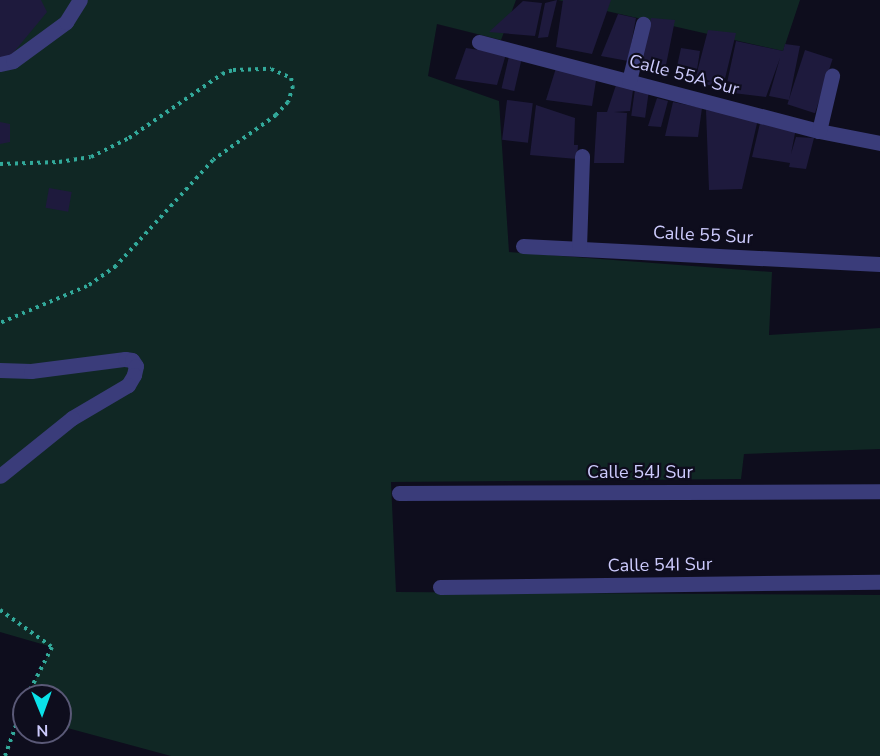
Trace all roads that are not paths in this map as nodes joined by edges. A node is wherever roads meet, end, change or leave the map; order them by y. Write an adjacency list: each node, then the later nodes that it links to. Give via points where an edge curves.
1 (80, 0): 4 (street, via 66,22 13,61)
2 (643, 24): 6 (street)
3 (479, 42): 6 (street, Calle 55A Sur)
4 (0, 64)
5 (832, 76): 7 (street)
6 (629, 81): 7 (street, Calle 55A Sur)
7 (819, 131): 8 (street, Calle 55A Sur)
8 (880, 143)
9 (582, 156): 11 (street)
10 (523, 246): 11 (street, Calle 55 Sur)
11 (579, 248): 12 (street, Calle 55 Sur)
12 (880, 264)
13 (0, 370): 14 (street, via 31,371 125,359 136,366 128,385 72,418)
14 (0, 476)
15 (880, 491): 16 (street, Calle 54J Sur)
16 (399, 493)
17 (880, 582): 18 (street, Calle 54I Sur)
18 (440, 587)

